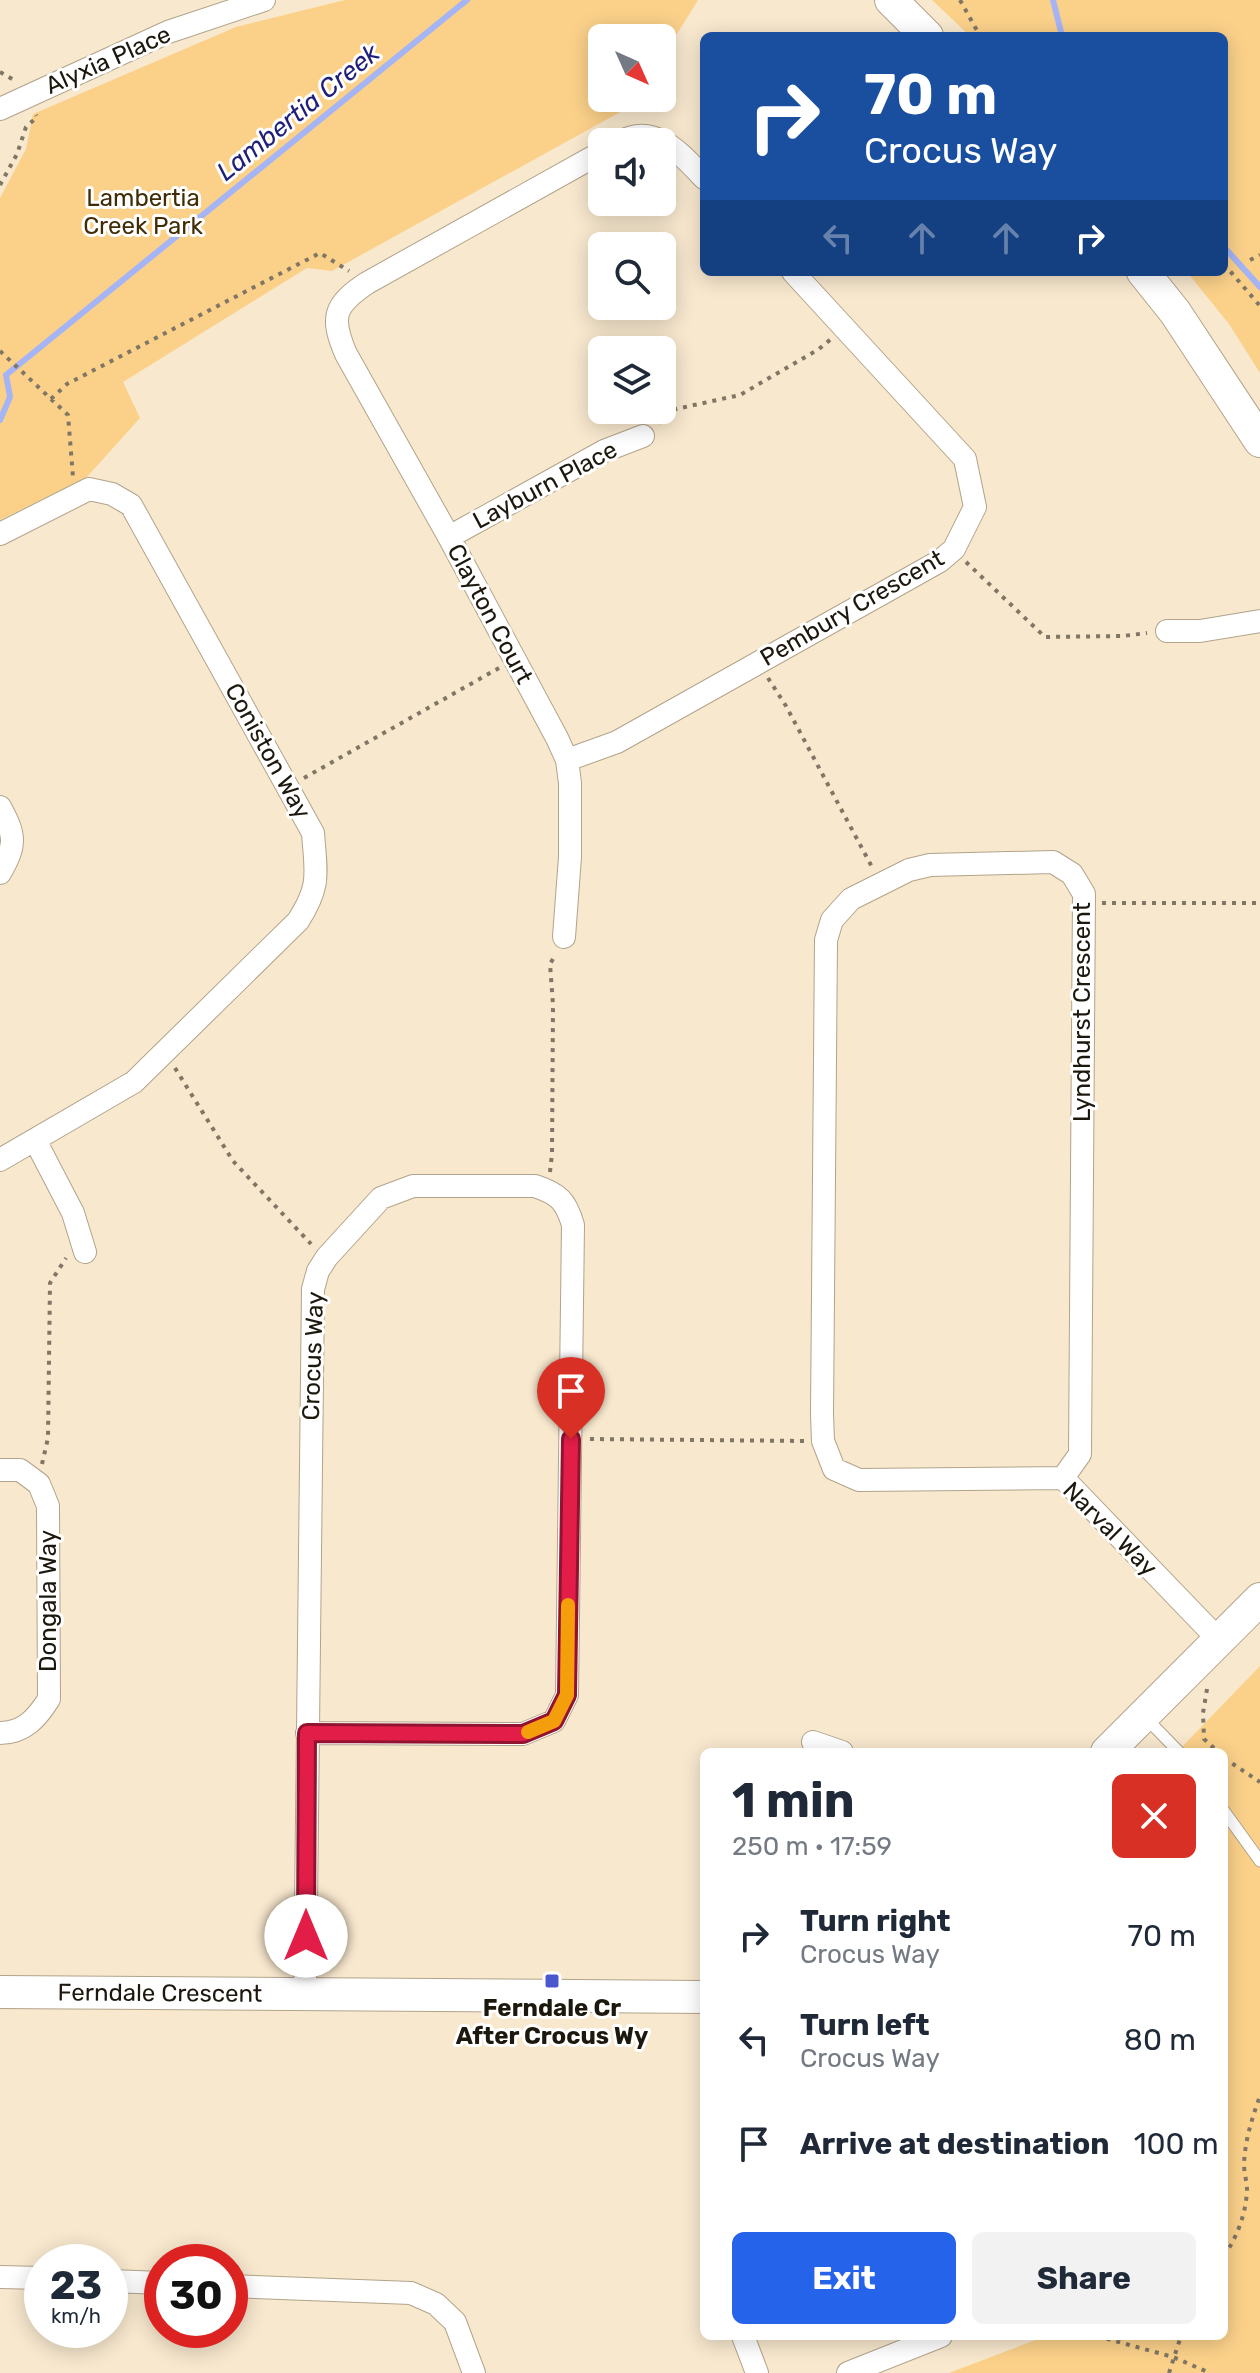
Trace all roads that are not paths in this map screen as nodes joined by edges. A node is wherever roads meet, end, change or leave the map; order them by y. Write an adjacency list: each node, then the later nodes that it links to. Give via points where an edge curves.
1 (264, 0): 4 (street, Alyxia Place, via 168,32)
2 (891, 0): 3 (street)
3 (923, 32)
4 (0, 109)
5 (676, 149): 7 (street)
6 (588, 160): 13 (street, Clayton Court, via 367,283 347,296 338,310 336,323 346,354)
7 (700, 174)
8 (797, 276): 16 (street, Pembury Crescent, via 965,459 975,507 954,549 940,561 617,742)
9 (1146, 276): 11 (street)
10 (643, 436): 13 (street, Layburn Place, via 604,451)
11 (1260, 441)
12 (0, 534): 20 (street, Coniston Way, via 89,489 131,505 313,833 317,880 298,921 134,1082)
13 (449, 537): 16 (street, Clayton Court)
14 (1260, 621): 15 (street)
15 (1167, 631)
16 (567, 760): 19 (street, Clayton Court, via 570,857)
17 (0, 807): 18 (street, via 13,850)
18 (0, 873)
19 (564, 937)
20 (35, 1140): 21 (street, Coniston Way); 22 (street, via 73,1213)
21 (0, 1160)
22 (85, 1252)
23 (834, 1469): 25 (street, Narval Way, via 859,1480); 25 (street, Lyndhurst Crescent, via 823,1441 826,940 832,920 851,899 909,870 1053,862 1072,874 1084,894 1080,1454)
24 (0, 1470): 29 (street, Dongala Way, via 20,1470 34,1480 48,1506 49,1699 35,1720)
25 (1063, 1478): 27 (street, Narval Way)
26 (1260, 1599): 27 (street)
27 (1219, 1640): 28 (street)
28 (1143, 1716): 33 (street); 34 (lane)
29 (0, 1733)
30 (307, 1733): 30 (street, Crocus Way, via 313,1289 318,1271 381,1198 413,1186 548,1190 567,1205 573,1225 567,1695 554,1721 523,1734); 38 (street, Crocus Way)
31 (813, 1742): 32 (street)
32 (830, 1748)
33 (1111, 1748)
34 (1175, 1748)
35 (1228, 1817): 36 (lane)
36 (1260, 1861)
37 (0, 1992): 38 (street, Ferndale Crescent)
38 (305, 1994): 39 (street, Ferndale Crescent)
39 (700, 1997)
40 (0, 2277): 41 (street)
41 (24, 2278)
42 (248, 2287): 45 (street, via 411,2293 436,2304 455,2322)
43 (745, 2340): 46 (street)
44 (931, 2340): 47 (street)
45 (474, 2373)
46 (757, 2373)
47 (848, 2373)

